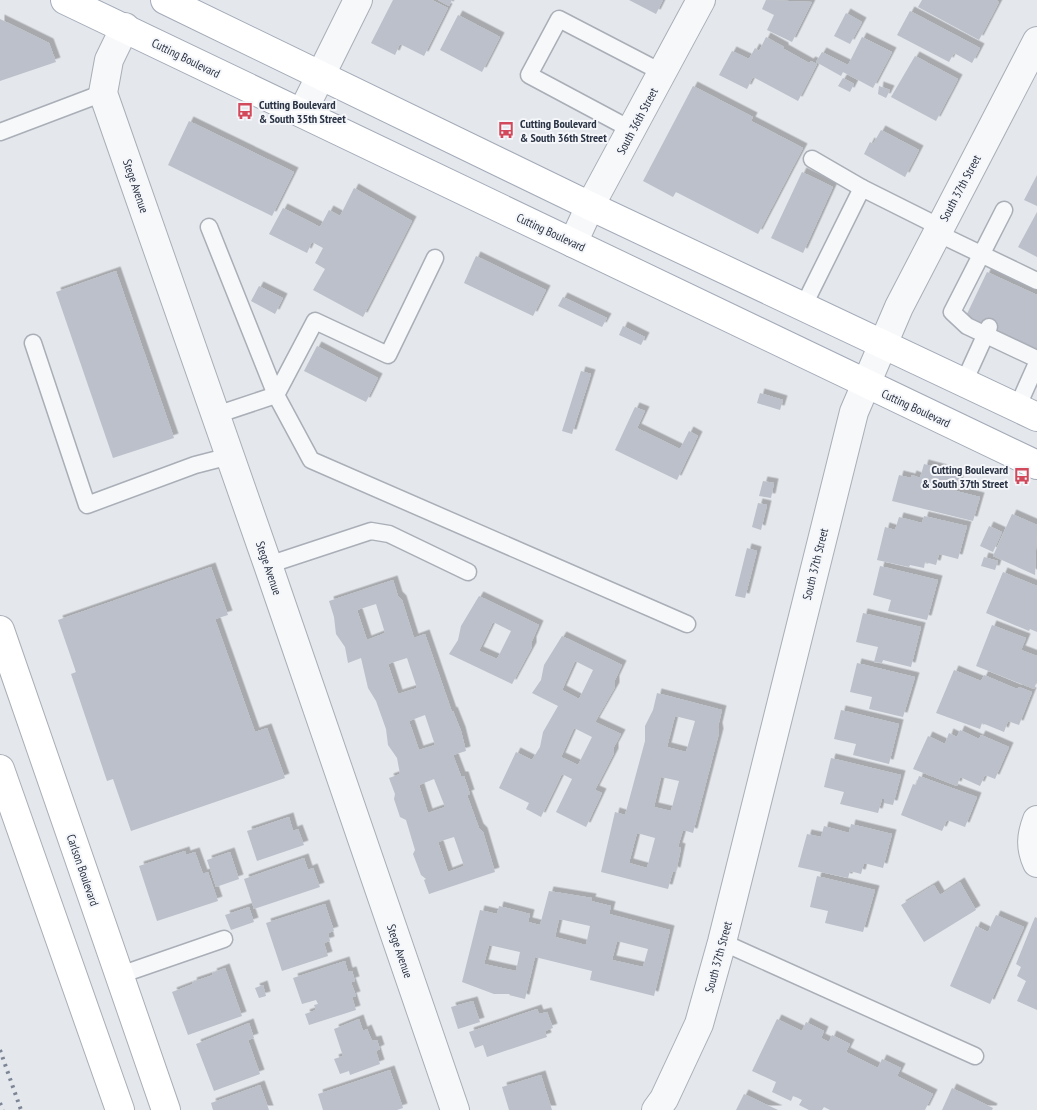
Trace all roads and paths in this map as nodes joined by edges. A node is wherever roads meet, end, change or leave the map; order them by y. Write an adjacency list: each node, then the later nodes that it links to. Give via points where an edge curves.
1 (65, 0): 6 (main road, Cutting Boulevard)
2 (166, 0): 5 (main road)
3 (358, 0): 9 (street)
4 (701, 0): 8 (street, South 36th Street)
5 (202, 8): 9 (main road)
6 (124, 27): 10 (street, Stege Avenue, via 109,60); 11 (main road, Cutting Boulevard)
7 (1037, 41): 19 (street, South 37th Street)
8 (663, 72): 12 (street, South 36th Street); 12 (lane, via 559,19 529,75)
9 (321, 75): 11 (street); 16 (main road)
10 (103, 94): 13 (lane); 34 (street, Stege Avenue)
11 (302, 113): 20 (main road, Cutting Boulevard)
12 (632, 130): 16 (street, South 36th Street)
13 (0, 132)
14 (812, 159): 15 (lane)
15 (862, 188): 19 (lane); 24 (lane)
16 (590, 206): 20 (street, South 36th Street); 24 (main road)
17 (1004, 210): 21 (lane)
18 (209, 227): 32 (lane)
19 (938, 230): 21 (lane); 27 (street, South 37th Street)
20 (573, 243): 31 (main road, Cutting Boulevard)
21 (980, 254): 23 (lane, via 994,268 1013,277); 25 (lane, via 952,312)
22 (435, 258): 32 (lane, via 388,355 315,321)
23 (1037, 281)
24 (803, 308): 27 (main road)
25 (988, 331): 28 (lane, via 1020,346); 30 (lane)
26 (33, 343): 35 (lane, via 87,505)
27 (883, 345): 30 (main road); 31 (street, South 37th Street)
28 (1037, 359)
29 (1037, 363): 33 (lane)
30 (964, 382): 33 (main road)
31 (866, 384): 36 (main road, Cutting Boulevard); 45 (street, South 37th Street, via 854,412 833,489)
32 (276, 395): 34 (lane); 39 (lane, via 311,460)
33 (1027, 412)
34 (216, 415): 35 (street, Stege Avenue)
35 (230, 456): 37 (street, Stege Avenue)
36 (1037, 465)
37 (268, 565): 38 (lane, via 371,531 389,534); 50 (street, Stege Avenue)
38 (468, 572)
39 (687, 624)
40 (0, 630): 46 (main road, Carlson Boulevard)
41 (0, 768): 48 (main road)
42 (1037, 820): 43 (street, via 1031,850)
43 (1037, 863)
44 (224, 939): 46 (lane)
45 (722, 942): 47 (lane); 51 (street, South 37th Street, via 699,1024 664,1100)
46 (120, 975): 49 (main road, Carlson Boulevard)
47 (975, 1056)
48 (120, 1110)
49 (166, 1110)
50 (455, 1110)
51 (656, 1110)

